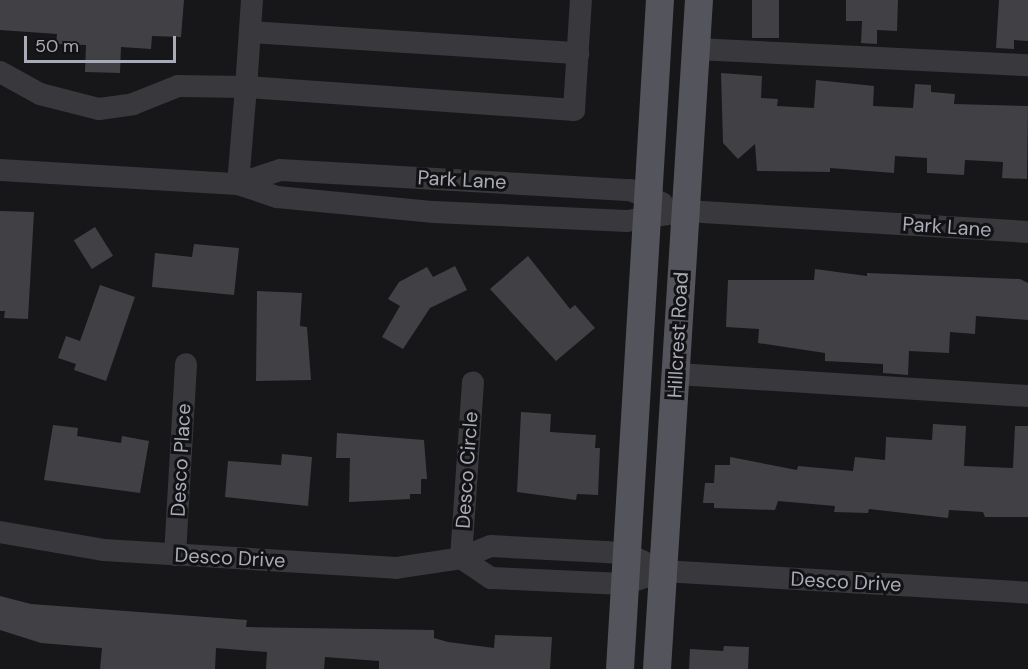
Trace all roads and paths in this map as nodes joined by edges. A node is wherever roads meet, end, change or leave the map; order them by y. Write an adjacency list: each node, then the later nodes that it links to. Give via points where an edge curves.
1 (252, 0): 5 (street)
2 (581, 0): 7 (street)
3 (660, 0): 13 (main road, Hillcrest Road)
4 (699, 0): 6 (main road, Hillcrest Road)
5 (250, 32): 7 (street); 10 (street)
6 (696, 49): 8 (street); 14 (main road, Hillcrest Road)
7 (578, 52): 10 (street, via 574,110)
8 (1028, 65)
9 (0, 72): 10 (street, via 40,94 99,109 133,104 178,86)
10 (246, 87): 12 (street)
11 (0, 170): 12 (street, Park Lane)
12 (238, 184): 13 (street, Park Lane, via 277,197 434,212 617,221); 13 (street, Park Lane, via 280,170 630,190)
13 (647, 207): 14 (street, Park Lane); 21 (main road, Hillcrest Road)
14 (686, 211): 15 (street, Park Lane); 17 (main road, Hillcrest Road)
15 (1028, 231)
16 (186, 364): 22 (street, Desco Place)
17 (676, 374): 19 (street); 24 (main road, Hillcrest Road)
18 (473, 382): 23 (street, Desco Circle)
19 (1028, 396)
20 (0, 532): 22 (street, Desco Drive, via 104,550)
21 (627, 554): 23 (street, Desco Drive, via 492,546); 24 (street, Desco Drive); 25 (main road, Hillcrest Road)
22 (175, 555): 23 (street, Desco Drive, via 396,568)
23 (460, 558): 25 (street, Desco Drive, via 491,578)
24 (663, 571): 25 (street, Desco Drive); 26 (street, Desco Drive); 28 (main road, Hillcrest Road)
25 (624, 584): 27 (main road, Hillcrest Road)
26 (1028, 592)
27 (620, 669)
28 (657, 669)

